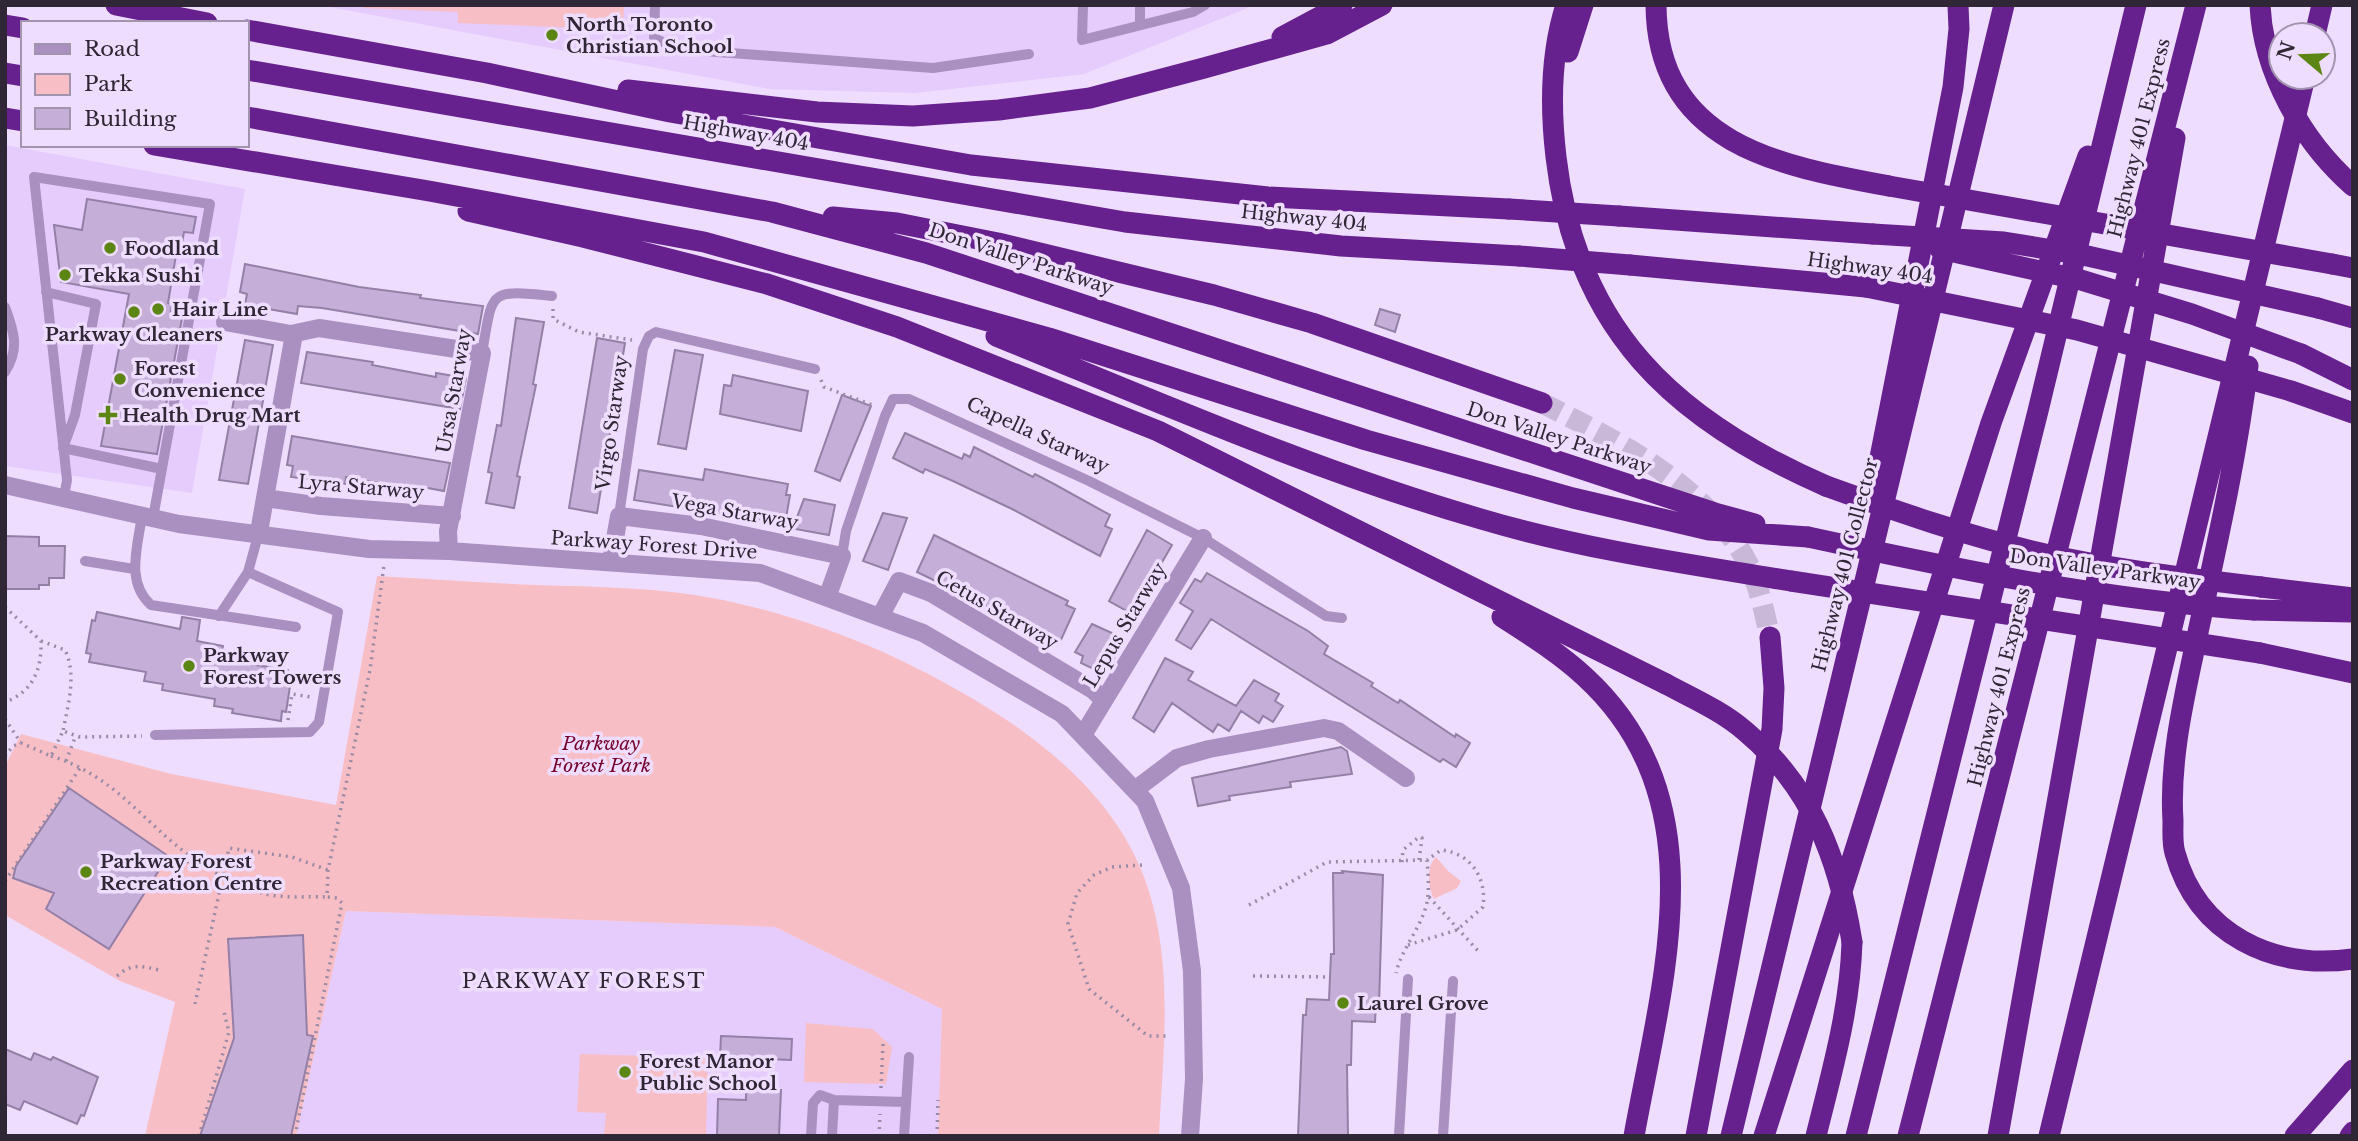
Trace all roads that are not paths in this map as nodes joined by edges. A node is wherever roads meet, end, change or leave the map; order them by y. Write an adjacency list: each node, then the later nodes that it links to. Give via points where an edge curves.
1 (116, 5): 16 (highway)
2 (655, 5): 19 (lane, via 654,38 677,49 933,68)
3 (1083, 5): 17 (lane, via 1082,40)
4 (1140, 5): 17 (lane)
5 (1205, 5): 17 (lane)
6 (1342, 5): 21 (highway, via 1273,42)
7 (1382, 5): 21 (highway, via 1326,34)
8 (1566, 5): 26 (highway, via 1554,56)
9 (1583, 5): 26 (highway, via 1560,85)
10 (1656, 5): 32 (highway, bridge, via 1656,32 1673,80 1701,118 1749,151 1782,164)
11 (1958, 5): 73 (highway, via 1953,87 1884,423)
12 (2004, 5): 73 (highway, Highway 401 Collector)
13 (2136, 5): 20 (highway, Highway 401 Express)
14 (2198, 5): 99 (highway, Highway 401 Express); 100 (highway)
15 (2260, 5): 29 (highway, bridge, via 2269,54 2304,132 2329,165)
16 (197, 21)
17 (1140, 25)
18 (248, 30): 23 (highway, Highway 404)
19 (1029, 54)
20 (2123, 59): 96 (highway, via 1991,423); 98 (highway, Highway 401 Express)
21 (1203, 68): 23 (highway, via 1090,97 913,116 805,111)
22 (248, 70): 46 (highway, Highway 404, bridge, via 1125,222 1341,246 1630,264 1866,287 2077,330)
23 (487, 73): 31 (highway, Highway 404, bridge, via 670,112 971,164 1268,197)
24 (2302, 91): 33 (highway)
25 (248, 117): 30 (highway)
26 (1554, 141): 66 (highway, bridge, via 1559,187 1572,237 1590,288 1616,331 1650,372 1731,439 1776,465 1968,534 2045,554 2127,570)
27 (165, 147): 28 (highway)
28 (278, 168): 36 (highway, via 704,242); 60 (highway, via 596,240 767,284 897,327 1158,431)
29 (2353, 186)
30 (772, 212): 45 (highway, via 911,226 1214,295 1312,323); 56 (highway, Don Valley Parkway, via 939,256 1715,513)
31 (1873, 234): 38 (highway, bridge, via 2004,243 2070,253); 44 (highway, bridge, via 2081,280 2301,354)
32 (2342, 266)
33 (2260, 267): 80 (highway, via 2239,435 2177,740 2171,794 2175,852 2194,895 2223,928 2252,947 2285,959 2321,963); 101 (highway)
34 (46, 292): 47 (lane); 47 (lane, via 96,304 75,415); 48 (lane, via 34,177 210,204)
35 (552, 296): 41 (lane, Ursa Starway, via 498,295 491,302)
36 (900, 296): 56 (highway, via 1049,338 1354,436 1573,498 1709,530); 74 (highway, bridge, via 1386,490 1582,546 2260,653)
37 (5, 307): 43 (lane, via 17,337)
38 (2353, 318)
39 (225, 322): 40 (street)
40 (294, 334): 41 (street, via 319,328); 51 (street)
41 (482, 353): 53 (street, Ursa Starway)
42 (815, 369): 54 (lane, Virgo Starway, via 656,332 649,336 643,349)
43 (5, 372)
44 (2353, 380)
45 (1542, 403)
46 (2353, 413)
47 (63, 448): 48 (lane); 50 (lane)
48 (162, 469): 52 (lane)
49 (5, 485): 50 (street, Parkway Forest Drive)
50 (64, 497): 52 (street, Parkway Forest Drive)
51 (265, 498): 53 (street, Lyra Starway); 55 (street)
52 (148, 516): 55 (street, Parkway Forest Drive); 63 (lane)
53 (452, 516): 58 (street, Ursa Starway)
54 (620, 516): 59 (street, Vega Starway, via 701,526); 61 (street, Virgo Starway)
55 (259, 532): 58 (street, Parkway Forest Drive, via 386,549); 64 (lane)
56 (1808, 537): 67 (highway, Don Valley Parkway, bridge, via 2064,589 2166,604)
57 (1203, 538): 59 (lane, Capella Starway, via 909,399 893,399 846,531); 70 (lane, Capella Starway, via 1326,616); 75 (street, Lepus Starway)
58 (449, 551): 61 (street, Parkway Forest Drive)
59 (842, 556): 65 (street, Capella Starway)
60 (1409, 558): 93 (highway, via 1526,632 1585,677 1623,721 1652,774 1668,835 1672,917); 97 (highway, bridge, via 1666,684 1744,730 1801,792 1832,853 1846,899 1852,942 1844,1026)
61 (611, 561): 65 (street, Parkway Forest Drive, via 760,573)
62 (85, 562): 63 (lane)
63 (134, 569): 69 (lane, via 139,594 151,605)
64 (248, 572): 69 (lane); 76 (lane, via 338,612 318,722 310,732)
65 (828, 595): 68 (street, Parkway Forest Drive)
66 (2353, 598)
67 (2353, 612)
68 (881, 615): 75 (street, Cetus Starway, via 898,581 920,589); 77 (street, Parkway Forest Drive, via 923,633 1062,714)
69 (219, 616): 71 (lane)
70 (1342, 618)
71 (296, 626)
72 (1770, 637): 94 (highway, via 1772,729)
73 (1846, 657): 95 (highway, Highway 401 Collector)
74 (2353, 673)
75 (1104, 699): 77 (street, Lepus Starway)
76 (155, 735)
77 (1083, 735): 79 (street, Parkway Forest Drive)
78 (1406, 778): 79 (street, via 1338,731 1324,728 1177,758)
79 (1136, 789): 90 (street, Parkway Forest Drive, via 1181,888 1192,971)
80 (2353, 959)
81 (1408, 979): 91 (lane)
82 (1453, 981): 92 (lane)
83 (909, 1057): 86 (lane)
84 (2353, 1070): 102 (highway)
85 (834, 1100): 86 (lane); 87 (lane, via 820,1095 813,1103); 88 (lane)
86 (906, 1102): 89 (lane)
87 (811, 1136)
88 (832, 1136)
89 (904, 1136)
90 (1190, 1136)
91 (1399, 1136)
92 (1443, 1136)
93 (1634, 1136)
94 (1696, 1136)
95 (1731, 1136)
96 (1763, 1136)
97 (1816, 1136)
98 (1856, 1136)
99 (1908, 1136)
100 (1998, 1136)
101 (2049, 1136)
102 (2295, 1136)

